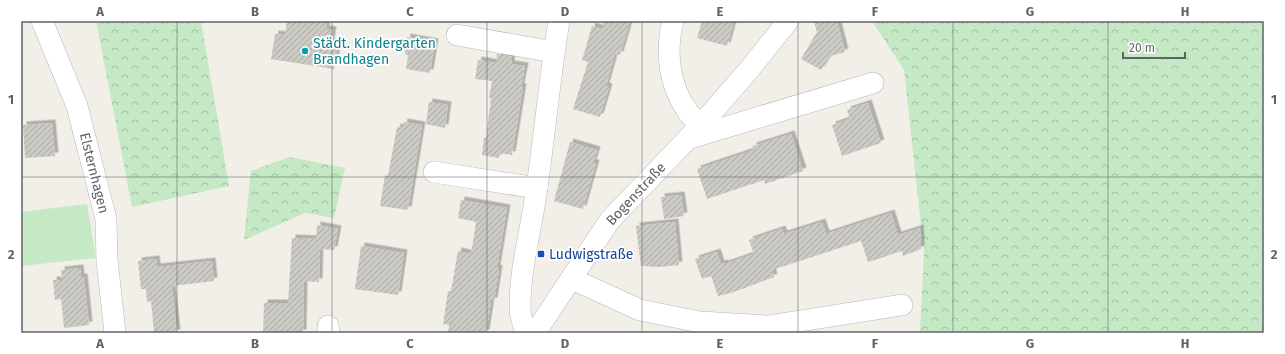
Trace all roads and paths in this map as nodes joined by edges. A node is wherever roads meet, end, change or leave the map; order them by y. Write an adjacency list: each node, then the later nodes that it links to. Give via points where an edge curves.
1 (42, 21): 13 (street, Elsternhagen, via 77,106 106,219 107,260)
2 (559, 21): 6 (street)
3 (673, 21): 8 (street, via 668,54 680,100)
4 (788, 21): 8 (street, Bogenstraße)
5 (457, 35): 6 (street)
6 (554, 52): 10 (street)
7 (873, 83): 8 (street, Bogenstraße)
8 (695, 132): 11 (street, Bogenstraße, via 610,220)
9 (434, 172): 10 (street)
10 (537, 188): 14 (street, via 520,295 520,309)
11 (572, 279): 12 (street, via 640,310 700,322 768,326); 15 (street, Bogenstraße)
12 (902, 305)
13 (115, 333)
14 (527, 333)
15 (535, 333)

